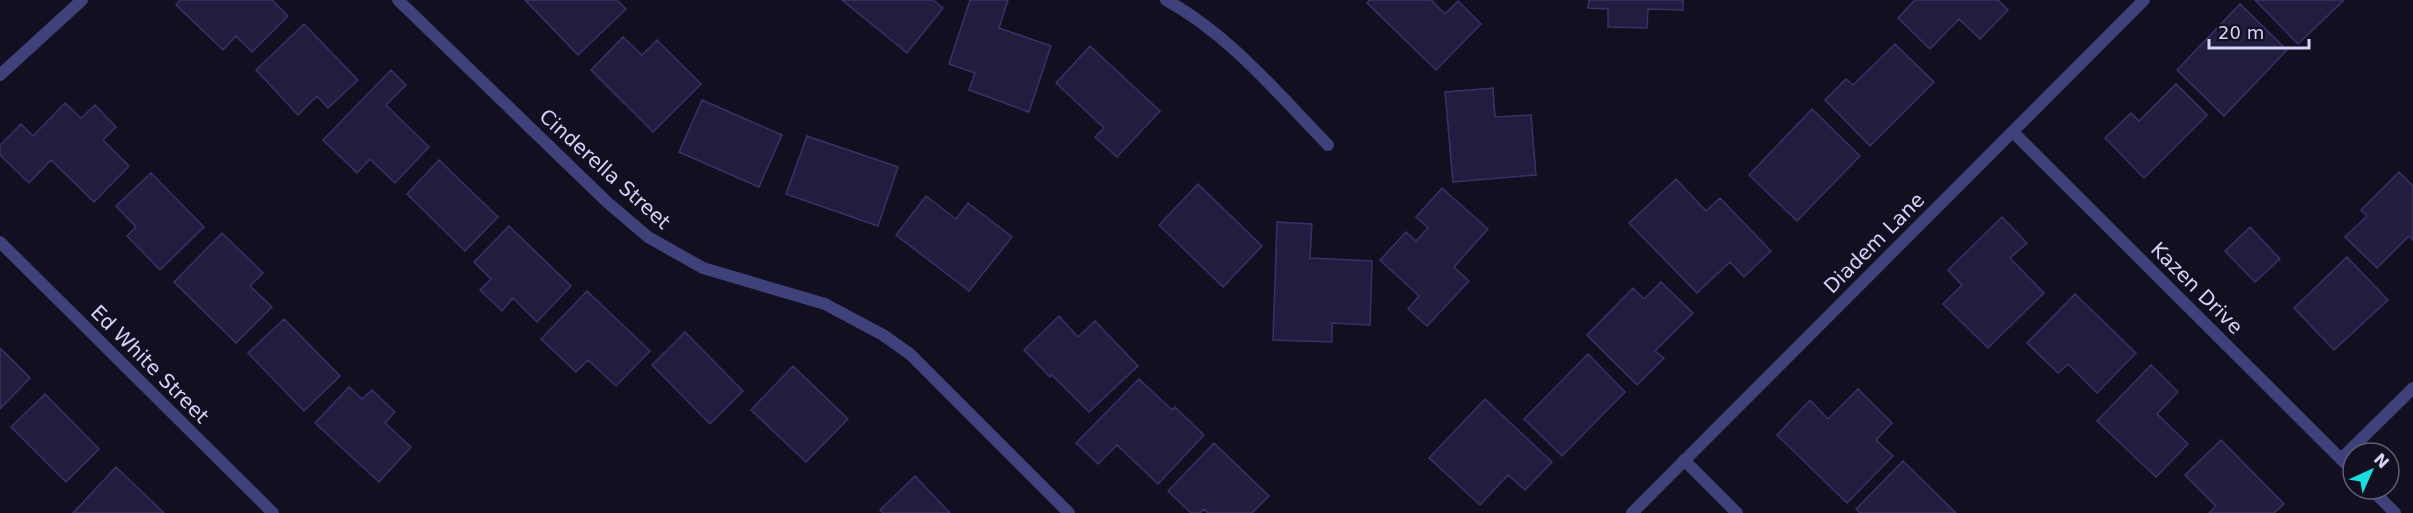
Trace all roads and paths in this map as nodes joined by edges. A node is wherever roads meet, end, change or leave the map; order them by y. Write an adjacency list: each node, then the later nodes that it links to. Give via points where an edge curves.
1 (82, 0): 5 (street)
2 (398, 0): 15 (street, Cinderella Street, via 606,202 648,237 703,268 825,304 883,335 910,354)
3 (1167, 0): 7 (street, via 1238,52)
4 (2144, 0): 6 (street, Diadem Lane)
5 (0, 75)
6 (2013, 132): 11 (street, Kazen Drive); 12 (street, Diadem Lane)
7 (1328, 145)
8 (0, 242): 14 (street, Ed White Street)
9 (2413, 388): 10 (street)
10 (2359, 441)
11 (2341, 459)
12 (1684, 460): 16 (street, Diadem Lane); 17 (street)
13 (2383, 501): 18 (street)
14 (273, 513)
15 (1070, 513)
16 (1632, 513)
17 (1737, 513)
18 (2395, 513)

